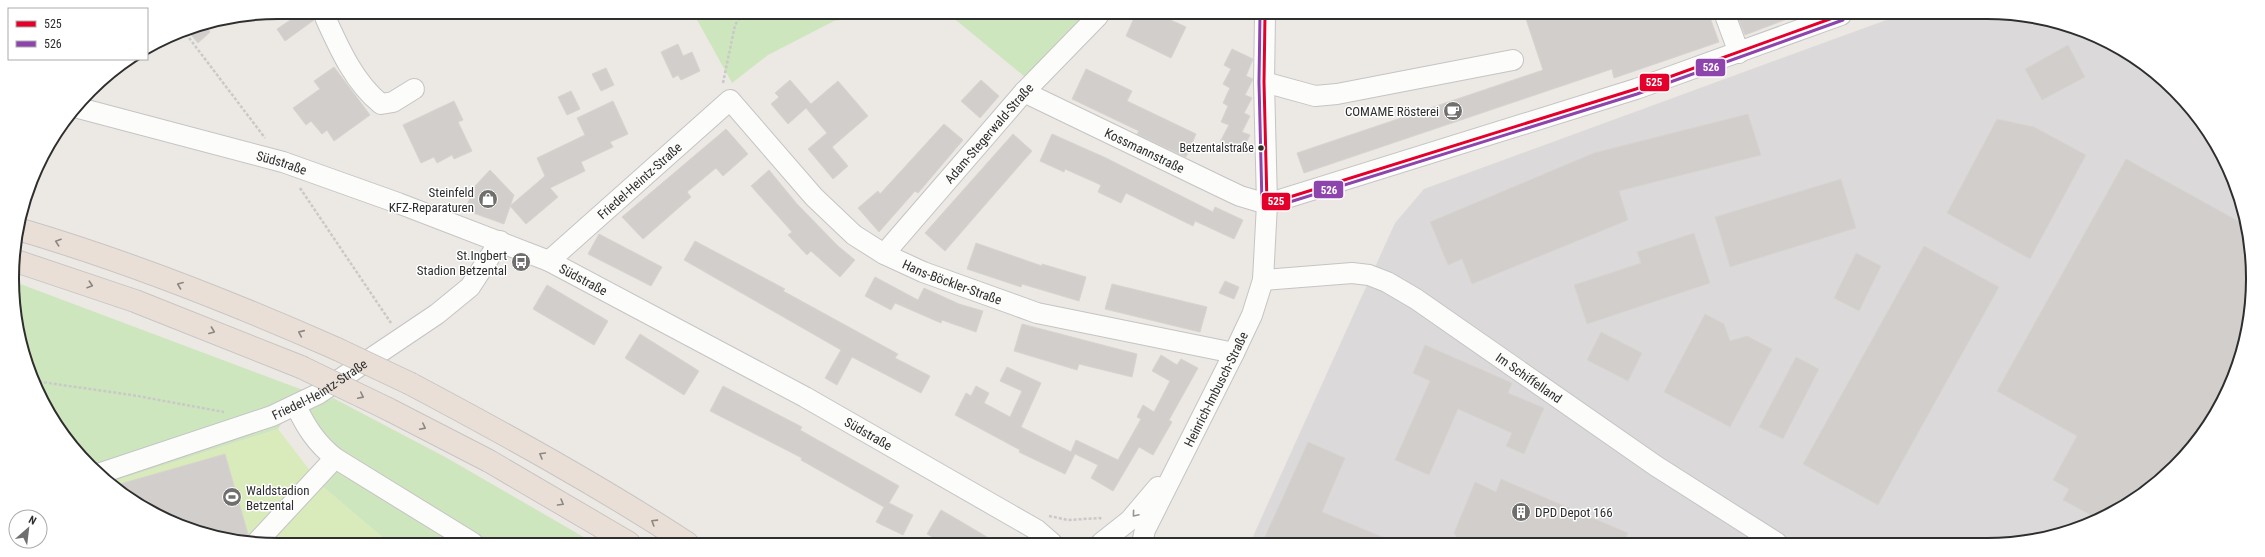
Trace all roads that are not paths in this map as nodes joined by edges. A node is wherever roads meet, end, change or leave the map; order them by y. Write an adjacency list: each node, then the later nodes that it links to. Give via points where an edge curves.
1 (326, 19): 9 (street, via 344,59 372,97 381,104 393,102)
2 (1095, 19): 10 (street, Adam-Stegerwald-Straße)
3 (1265, 19): 8 (street)
4 (1726, 19): 6 (street)
5 (1830, 19): 6 (street)
6 (1739, 53): 13 (street, via 1636,89)
7 (1513, 60): 8 (street, via 1315,96)
8 (1264, 82): 13 (street)
9 (414, 89)
10 (1024, 92): 13 (street, Kossmannstraße, via 1234,193); 16 (street, Adam-Stegerwald-Straße)
11 (724, 105): 16 (street, Hans-Böckler-Straße, via 854,235); 17 (street, Friedel-Heintz-Straße)
12 (82, 109): 15 (street, Südstraße, via 283,162)
13 (1267, 204): 19 (street)
14 (23, 231): 28 (highway, one-way to 14, bridge, via 600,488 510,437 411,384 337,349 249,310)
15 (500, 241): 17 (street, Südstraße); 21 (street, Friedel-Heintz-Straße, via 470,287 437,314)
16 (884, 254): 20 (street, Hans-Böckler-Straße, via 923,272 1037,313)
17 (549, 261): 29 (street, Südstraße, via 805,397 1037,530)
18 (20, 262): 27 (highway, one-way to 27, bridge, via 135,301 301,367 489,461)
19 (1263, 280): 20 (street, Heinrich-Imbusch-Straße, via 1252,315); 32 (street, Im Schiffelland, via 1352,273 1369,275 1387,282 1416,299 1656,466)
20 (1234, 353): 23 (street, Heinrich-Imbusch-Straße)
21 (296, 406): 22 (street, via 309,432 321,447); 24 (street, Friedel-Heintz-Straße)
22 (335, 458): 25 (street); 26 (street)
23 (1178, 463): 30 (street, Heinrich-Imbusch-Straße, one-way to 30, via 1130,520); 31 (street, Heinrich-Imbusch-Straße, via 1144,530)
24 (105, 472)
25 (262, 537)
26 (465, 538)
27 (620, 538)
28 (679, 538)
29 (1046, 538)
30 (1106, 538)
31 (1143, 538)
32 (1769, 538)

